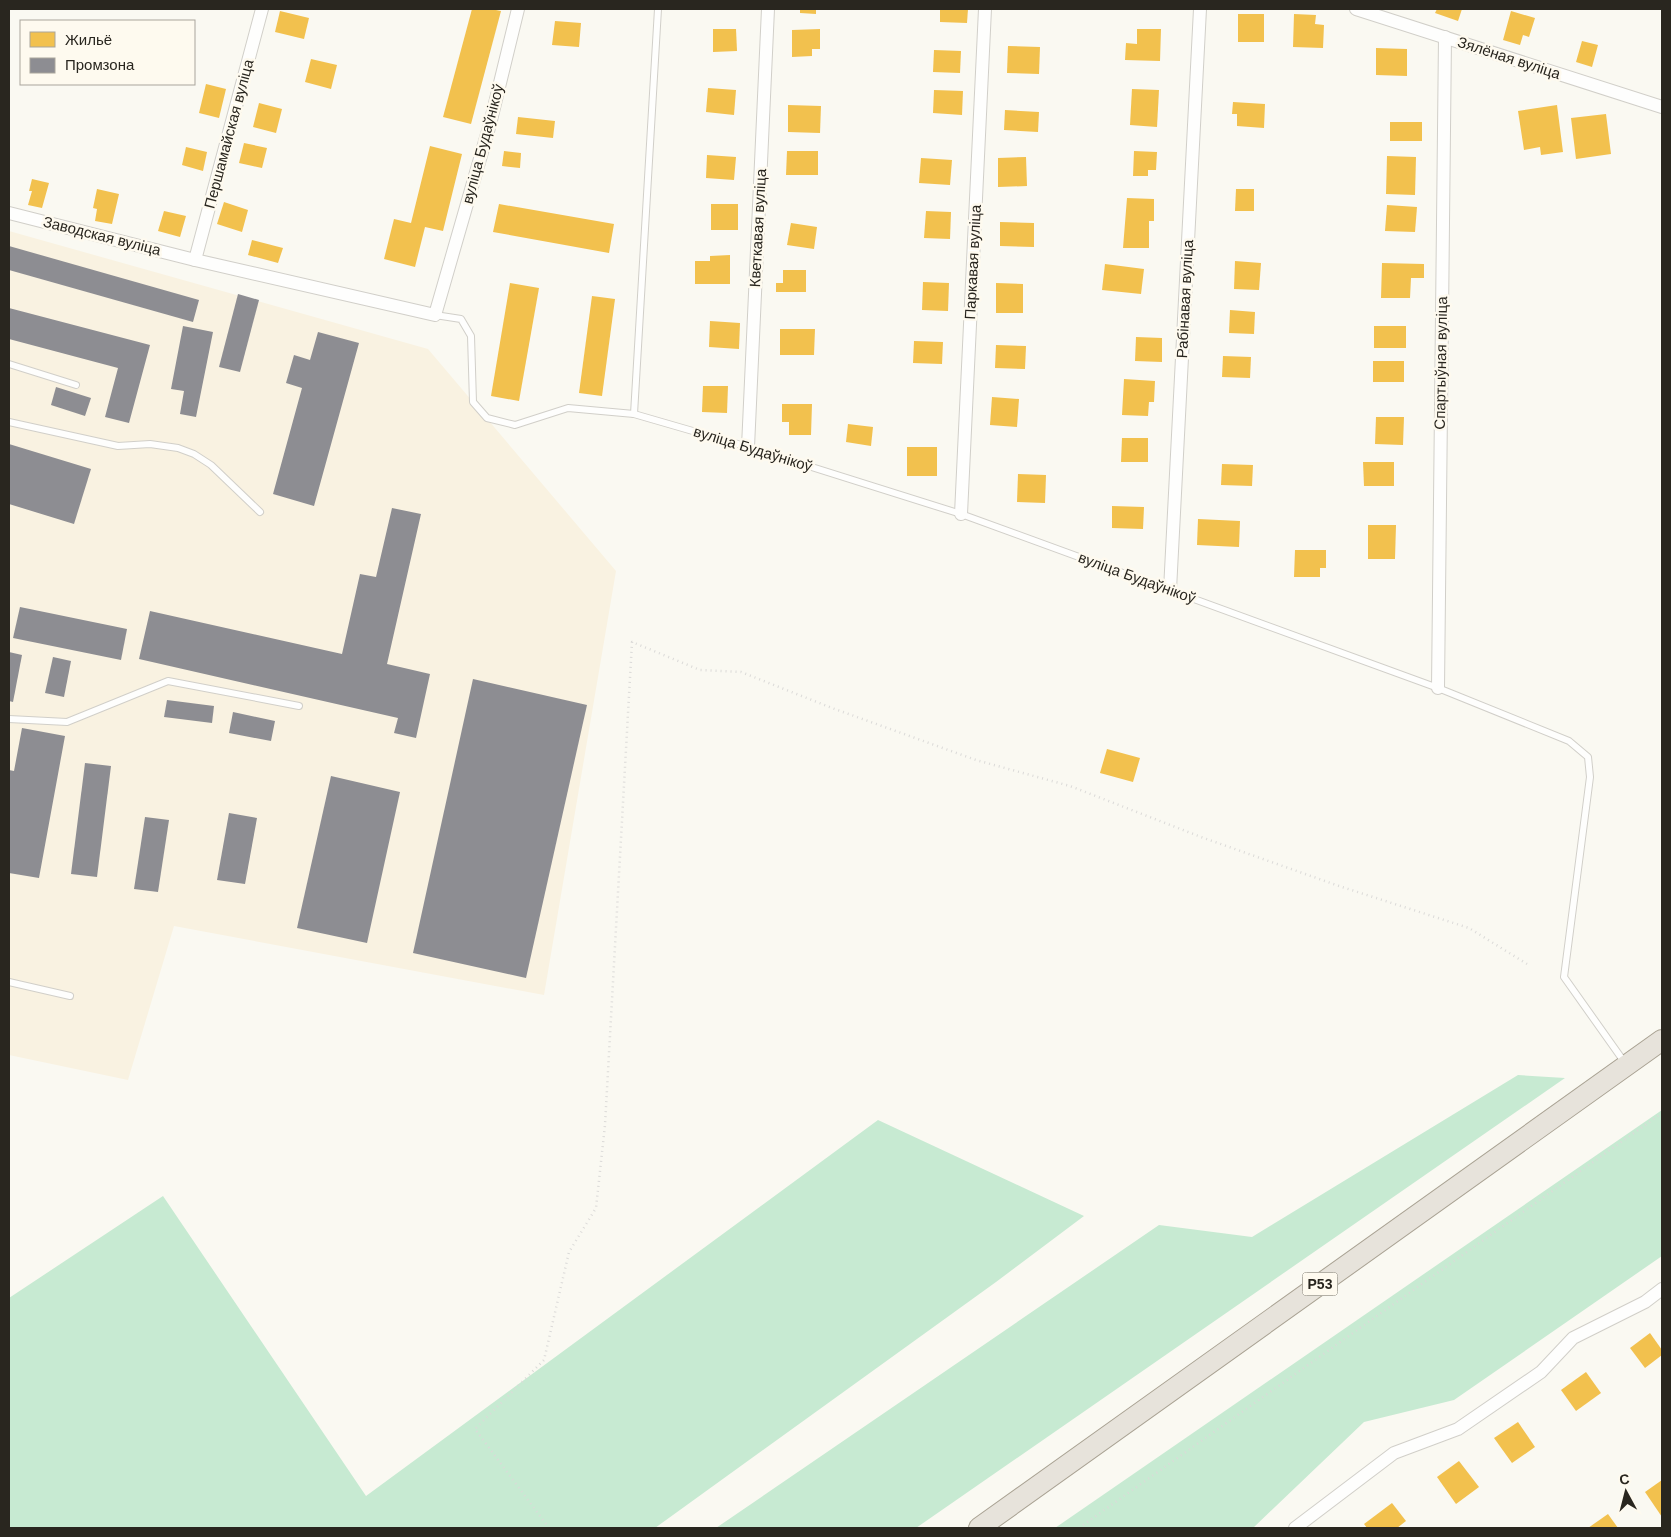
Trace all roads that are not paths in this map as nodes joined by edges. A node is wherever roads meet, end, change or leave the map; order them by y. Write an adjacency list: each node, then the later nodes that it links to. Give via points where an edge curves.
1 (262, 9): 11 (street, Першамайская вуліца)
2 (518, 9): 12 (street, вуліца Будаўнікоў, via 490,124)
3 (658, 9): 15 (lane)
4 (768, 9): 17 (street, Кветкавая вуліца)
5 (985, 9): 19 (street, Паркавая вуліца)
6 (1200, 9): 20 (street, Рабінавая вуліца)
7 (1356, 9): 8 (street, Зялёная вуліца)
8 (1445, 37): 9 (street, Зялёная вуліца); 21 (street, Спартыўная вуліца)
9 (1662, 107)
10 (9, 213): 11 (street, Заводская вуліца)
11 (195, 260): 12 (street, Заводская вуліца)
12 (435, 314): 15 (lane, вуліца Будаўнікоў, via 461,319 471,336 473,402 487,418 515,425 568,408)
13 (9, 364): 14 (lane)
14 (76, 385)
15 (634, 414): 17 (lane, вуліца Будаўнікоў)
16 (9, 422): 18 (lane, via 118,446 150,444 178,448 211,465)
17 (748, 446): 19 (lane, вуліца Будаўнікоў)
18 (260, 512)
19 (961, 514): 20 (lane, вуліца Будаўнікоў)
20 (1170, 590): 21 (lane, вуліца Будаўнікоў)
21 (1438, 688): 27 (lane, вуліца Будаўнікоў, via 1570,740 1588,756 1590,777 1564,977)
22 (299, 706): 23 (lane, via 168,681 66,722)
23 (9, 719)
24 (9, 982): 25 (lane)
25 (70, 996)
26 (1662, 1040): 27 (main road, Р53)
27 (1627, 1065): 29 (main road, Р53)
28 (1662, 1289): 30 (street, via 1645,1302 1573,1338 1541,1372 1458,1429 1394,1453)
29 (979, 1528)
30 (1295, 1528)

